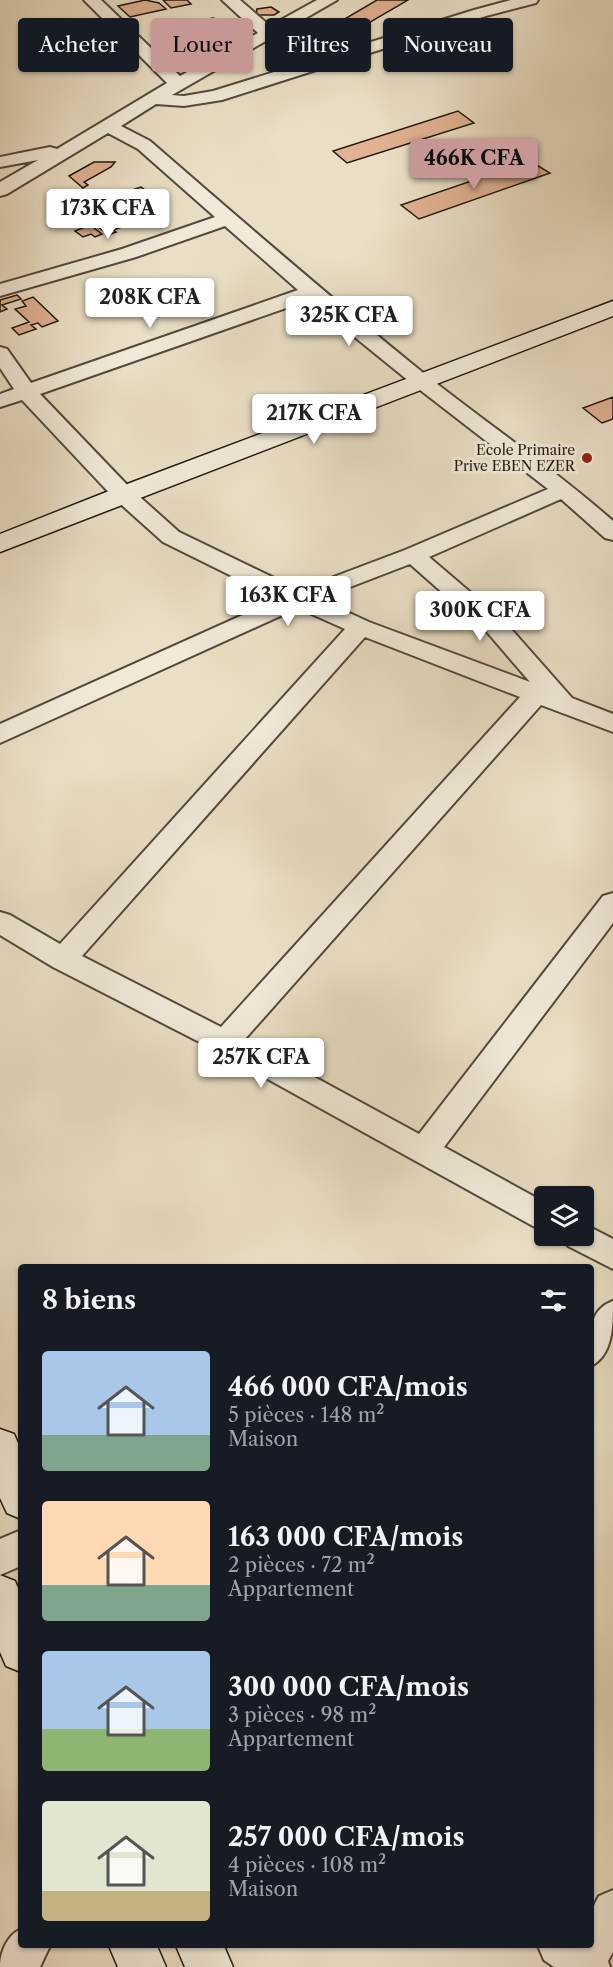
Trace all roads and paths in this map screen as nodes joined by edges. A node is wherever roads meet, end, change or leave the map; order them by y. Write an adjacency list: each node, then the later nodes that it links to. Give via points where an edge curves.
1 (92, 0): 10 (street)
2 (230, 0): 8 (street)
3 (329, 0): 7 (street)
4 (464, 0): 6 (street)
5 (530, 0): 6 (street)
6 (480, 13): 11 (street, via 216,96 184,101)
7 (297, 18)
8 (265, 31)
9 (265, 36): 10 (street)
10 (178, 84): 11 (street)
11 (154, 99): 12 (street)
12 (108, 126): 13 (street); 16 (street, via 144,145)
13 (69, 148): 14 (street); 15 (street)
14 (0, 162)
15 (0, 190)
16 (226, 219): 17 (street); 18 (street)
17 (0, 290)
18 (312, 292): 21 (street); 22 (street)
19 (613, 308): 21 (street)
20 (0, 353): 22 (street)
21 (422, 382): 24 (street); 25 (street)
22 (27, 393): 23 (street); 25 (street)
23 (0, 401)
24 (564, 490): 26 (street); 28 (street)
25 (123, 494): 27 (street); 29 (street, via 171,537)
26 (613, 533)
27 (0, 544)
28 (413, 555): 29 (street); 32 (street, via 505,636 541,682)
29 (298, 599): 30 (street); 34 (street)
30 (361, 627): 31 (street); 37 (street)
31 (536, 694): 32 (street); 38 (street)
32 (566, 705): 33 (street)
33 (613, 723)
34 (0, 734)
35 (613, 903): 39 (street)
36 (0, 922): 37 (street)
37 (63, 959): 38 (street)
38 (225, 1042): 39 (street)
39 (423, 1150): 40 (street)
40 (534, 1211)
41 (594, 1244): 42 (street)
42 (613, 1255)
43 (613, 1298): 44 (street)
44 (594, 1306)
45 (613, 1315): 46 (street)
46 (594, 1346)
47 (0, 1447): 48 (street)
48 (18, 1492)
49 (18, 1549): 50 (street)
50 (0, 1558)
51 (0, 1595): 52 (street)
52 (18, 1643)
53 (613, 1910): 54 (street)
54 (594, 1936)
55 (29, 1948): 58 (street)
56 (134, 1948): 59 (street)
57 (201, 1948): 60 (street)
58 (15, 1967)
59 (141, 1967)
60 (209, 1967)

